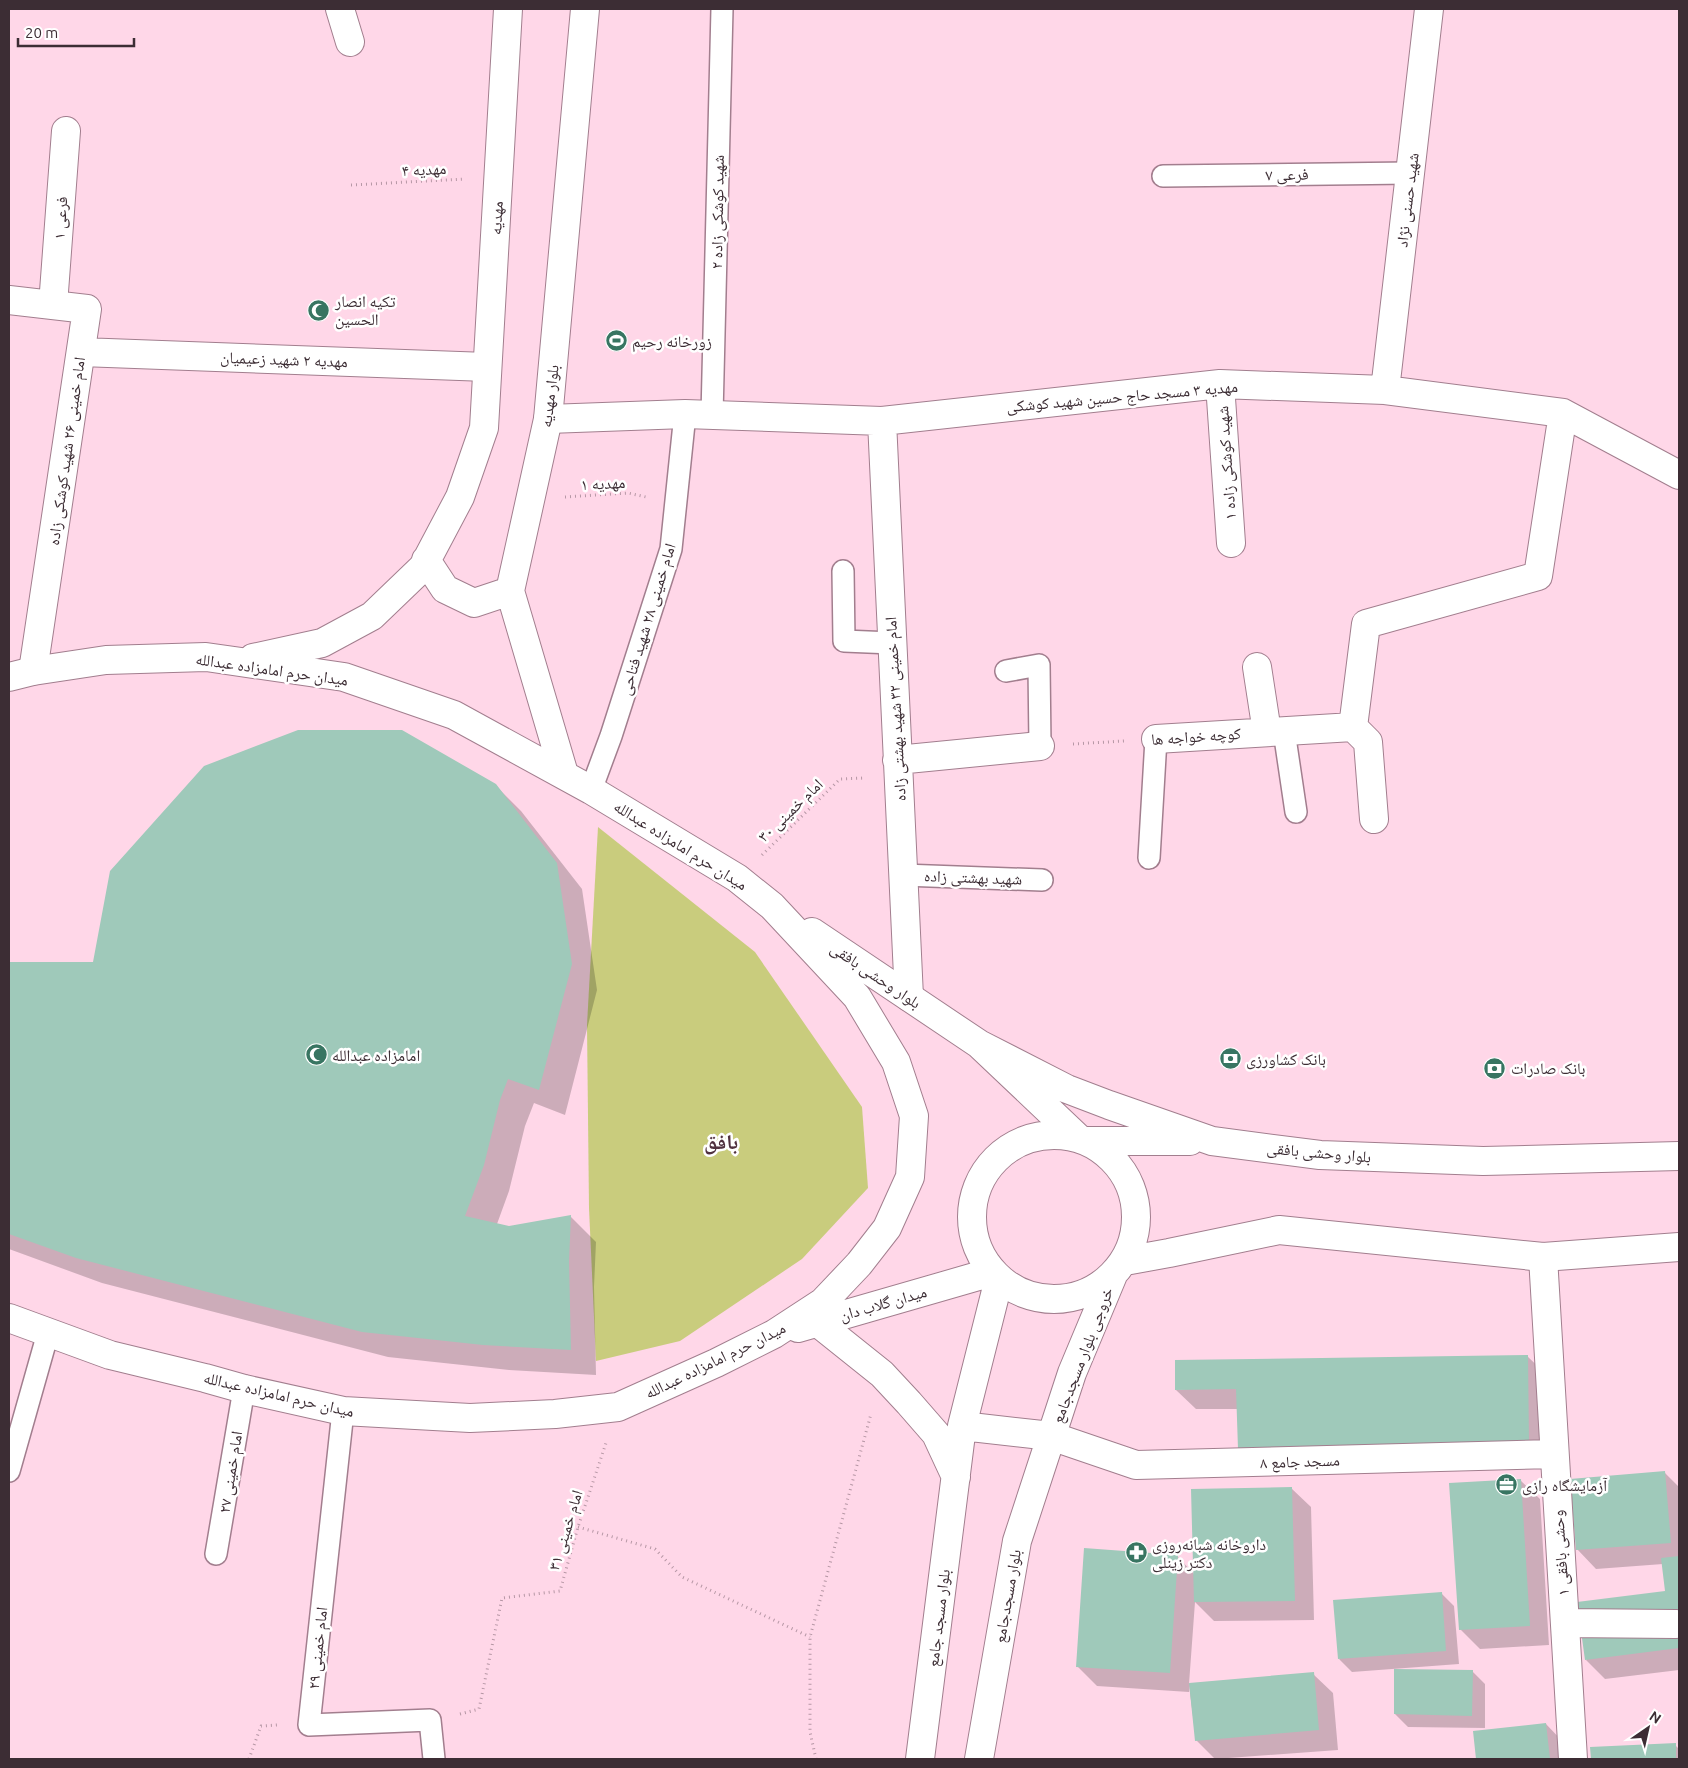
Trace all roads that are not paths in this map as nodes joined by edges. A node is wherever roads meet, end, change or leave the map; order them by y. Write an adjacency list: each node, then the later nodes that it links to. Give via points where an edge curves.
1 (340, 9): 6 (main road)
2 (508, 9): 13 (main road, مهدیه)
3 (585, 9): 19 (main road, بلوار مهدیه)
4 (722, 9): 18 (lane, شهید کوشکی زاده ۲)
5 (1429, 9): 8 (main road, شهید حسنی نژاد)
6 (350, 42)
7 (66, 131): 11 (main road, فرعی ۱)
8 (1410, 173): 9 (lane, فرعی ۷); 15 (main road, شهید حسنی نژاد)
9 (1163, 176)
10 (9, 300): 11 (main road, امام خمینی ۲۶ شهید کوشکی زاده)
11 (53, 305): 12 (main road, امام خمینی ۲۶ شهید کوشکی زاده, via 87,309)
12 (81, 352): 13 (main road, مهدیه ۲ شهید زعیمیان); 30 (main road, امام خمینی ۲۶ شهید کوشکی زاده)
13 (487, 367): 23 (main road, مهدیه, via 484,428 460,497)
14 (1220, 384): 15 (main road, مهدیه ۳ مسجد حاج حسین شهید کوشکی); 20 (main road, مهدیه ۳ مسجد حاج حسین شهید کوشکی); 22 (main road, شهید کوشکی زاده ۱)
15 (1385, 390): 16 (main road, مهدیه ۳ مسجد حاج حسین شهید کوشکی)
16 (1563, 412): 21 (main road, مهدیه ۳ مسجد حاج حسین شهید کوشکی); 31 (main road, via 1538,576 1366,624)
17 (685, 414): 18 (main road, مهدیه ۳ مسجد حاج حسین شهید کوشکی); 19 (main road, مهدیه ۳ مسجد حاج حسین شهید کوشکی); 37 (lane, امام خمینی ۲۸ شهید فتاحی, via 671,549)
18 (712, 415): 20 (main road, مهدیه ۳ مسجد حاج حسین شهید کوشکی)
19 (548, 419): 25 (main road, بلوار مهدیه)
20 (882, 421): 26 (main road, امام خمینی ۳۲ شهید بهشتی زاده)
21 (1679, 475)
22 (1231, 543)
23 (426, 560): 25 (main road, via 445,589 474,603); 27 (main road, via 423,567 372,616 322,643)
24 (843, 570): 26 (lane, via 844,641)
25 (510, 591): 36 (main road, بلوار مهدیه)
26 (892, 643): 35 (main road, امام خمینی ۳۲ شهید بهشتی زاده)
27 (237, 662): 30 (main road, میدان حرم امامزاده عبدالله, via 206,657 106,660); 36 (main road, میدان حرم امامزاده عبدالله, via 344,677 454,715)
28 (1257, 666): 32 (main road)
29 (1006, 671): 34 (lane, via 1039,665)
30 (21, 674)
31 (1353, 727): 32 (main road, کوچه خواجه ها); 39 (main road, via 1368,742)
32 (1276, 731): 33 (main road, کوچه خواجه ها); 38 (lane)
33 (1156, 739): 40 (lane)
34 (1040, 746): 35 (main road)
35 (898, 768): 41 (main road, امام خمینی ۳۲ شهید بهشتی زاده)
36 (564, 774): 37 (main road, میدان حرم امامزاده عبدالله)
37 (591, 790): 43 (main road, میدان حرم امامزاده عبدالله, via 737,878)
38 (1296, 812)
39 (1374, 818)
40 (1149, 858)
41 (903, 875): 42 (lane, شهید بهشتی زاده); 44 (main road, امام خمینی ۳۲ شهید بهشتی زاده)
42 (1042, 880)
43 (772, 906): 44 (main road, بلوار وحشی بافقی); 56 (main road, میدان حرم امامزاده عبدالله, via 857,997 896,1062 914,1116 910,1177 887,1228 823,1302)
44 (908, 997): 45 (main road, بلوار وحشی بافقی)
45 (979, 1044): 46 (main road, بلوار وحشی بافقی); 47 (main road, بلوار وحشی بافقی, via 1067,1089)
46 (1081, 1139): 47 (main road); 51 (main road, via 1110,1156 1128,1179 1136,1205 1135,1234); 52 (main road, via 1050,1134 1024,1139 1001,1152 984,1172 973,1197 970,1223 977,1249)
47 (1212, 1141): 48 (main road, بلوار وحشی بافقی, via 1320,1155 1483,1161)
48 (1679, 1156)
49 (1679, 1247): 50 (main road)
50 (1543, 1256): 51 (main road, via 1280,1230 1169,1253); 61 (main road, وحشی بافقی ۱)
51 (1119, 1268): 52 (main road, via 1093,1290 1070,1298 1045,1299 1020,1293); 60 (main road, خروجی بلوار مسجدجامع, via 1072,1373)
52 (995, 1276): 54 (main road, میدان گلاب دان); 59 (main road, بلوار مسجد جامع)
53 (9, 1318): 55 (main road, میدان حرم امامزاده عبدالله)
54 (816, 1322): 56 (main road, میدان گلاب دان); 63 (main road, via 882,1374 936,1434)
55 (48, 1333): 57 (main road, میدان حرم امامزاده عبدالله, via 110,1356); 62 (lane)
56 (774, 1334): 58 (main road, میدان حرم امامزاده عبدالله, via 618,1407 470,1418)
57 (244, 1389): 58 (main road, میدان حرم امامزاده عبدالله); 64 (lane, امام خمینی ۲۷)
58 (343, 1411): 67 (lane, امام خمینی ۲۹, via 309,1725 430,1720)
59 (962, 1426): 60 (main road, مسجد جامع ۸); 63 (main road, بلوار مسجد جامع)
60 (1051, 1436): 61 (main road, مسجد جامع ۸, via 1136,1466); 69 (main road, بلوار مسجدجامع, via 1017,1541)
61 (1554, 1454): 65 (main road, وحشی بافقی ۱)
62 (9, 1471)
63 (956, 1477): 68 (main road, بلوار مسجد جامع)
64 (216, 1554)
65 (1565, 1623): 66 (main road); 70 (main road, وحشی بافقی ۱)
66 (1676, 1624)
67 (434, 1759)
68 (920, 1759)
69 (979, 1759)
70 (1573, 1759)

